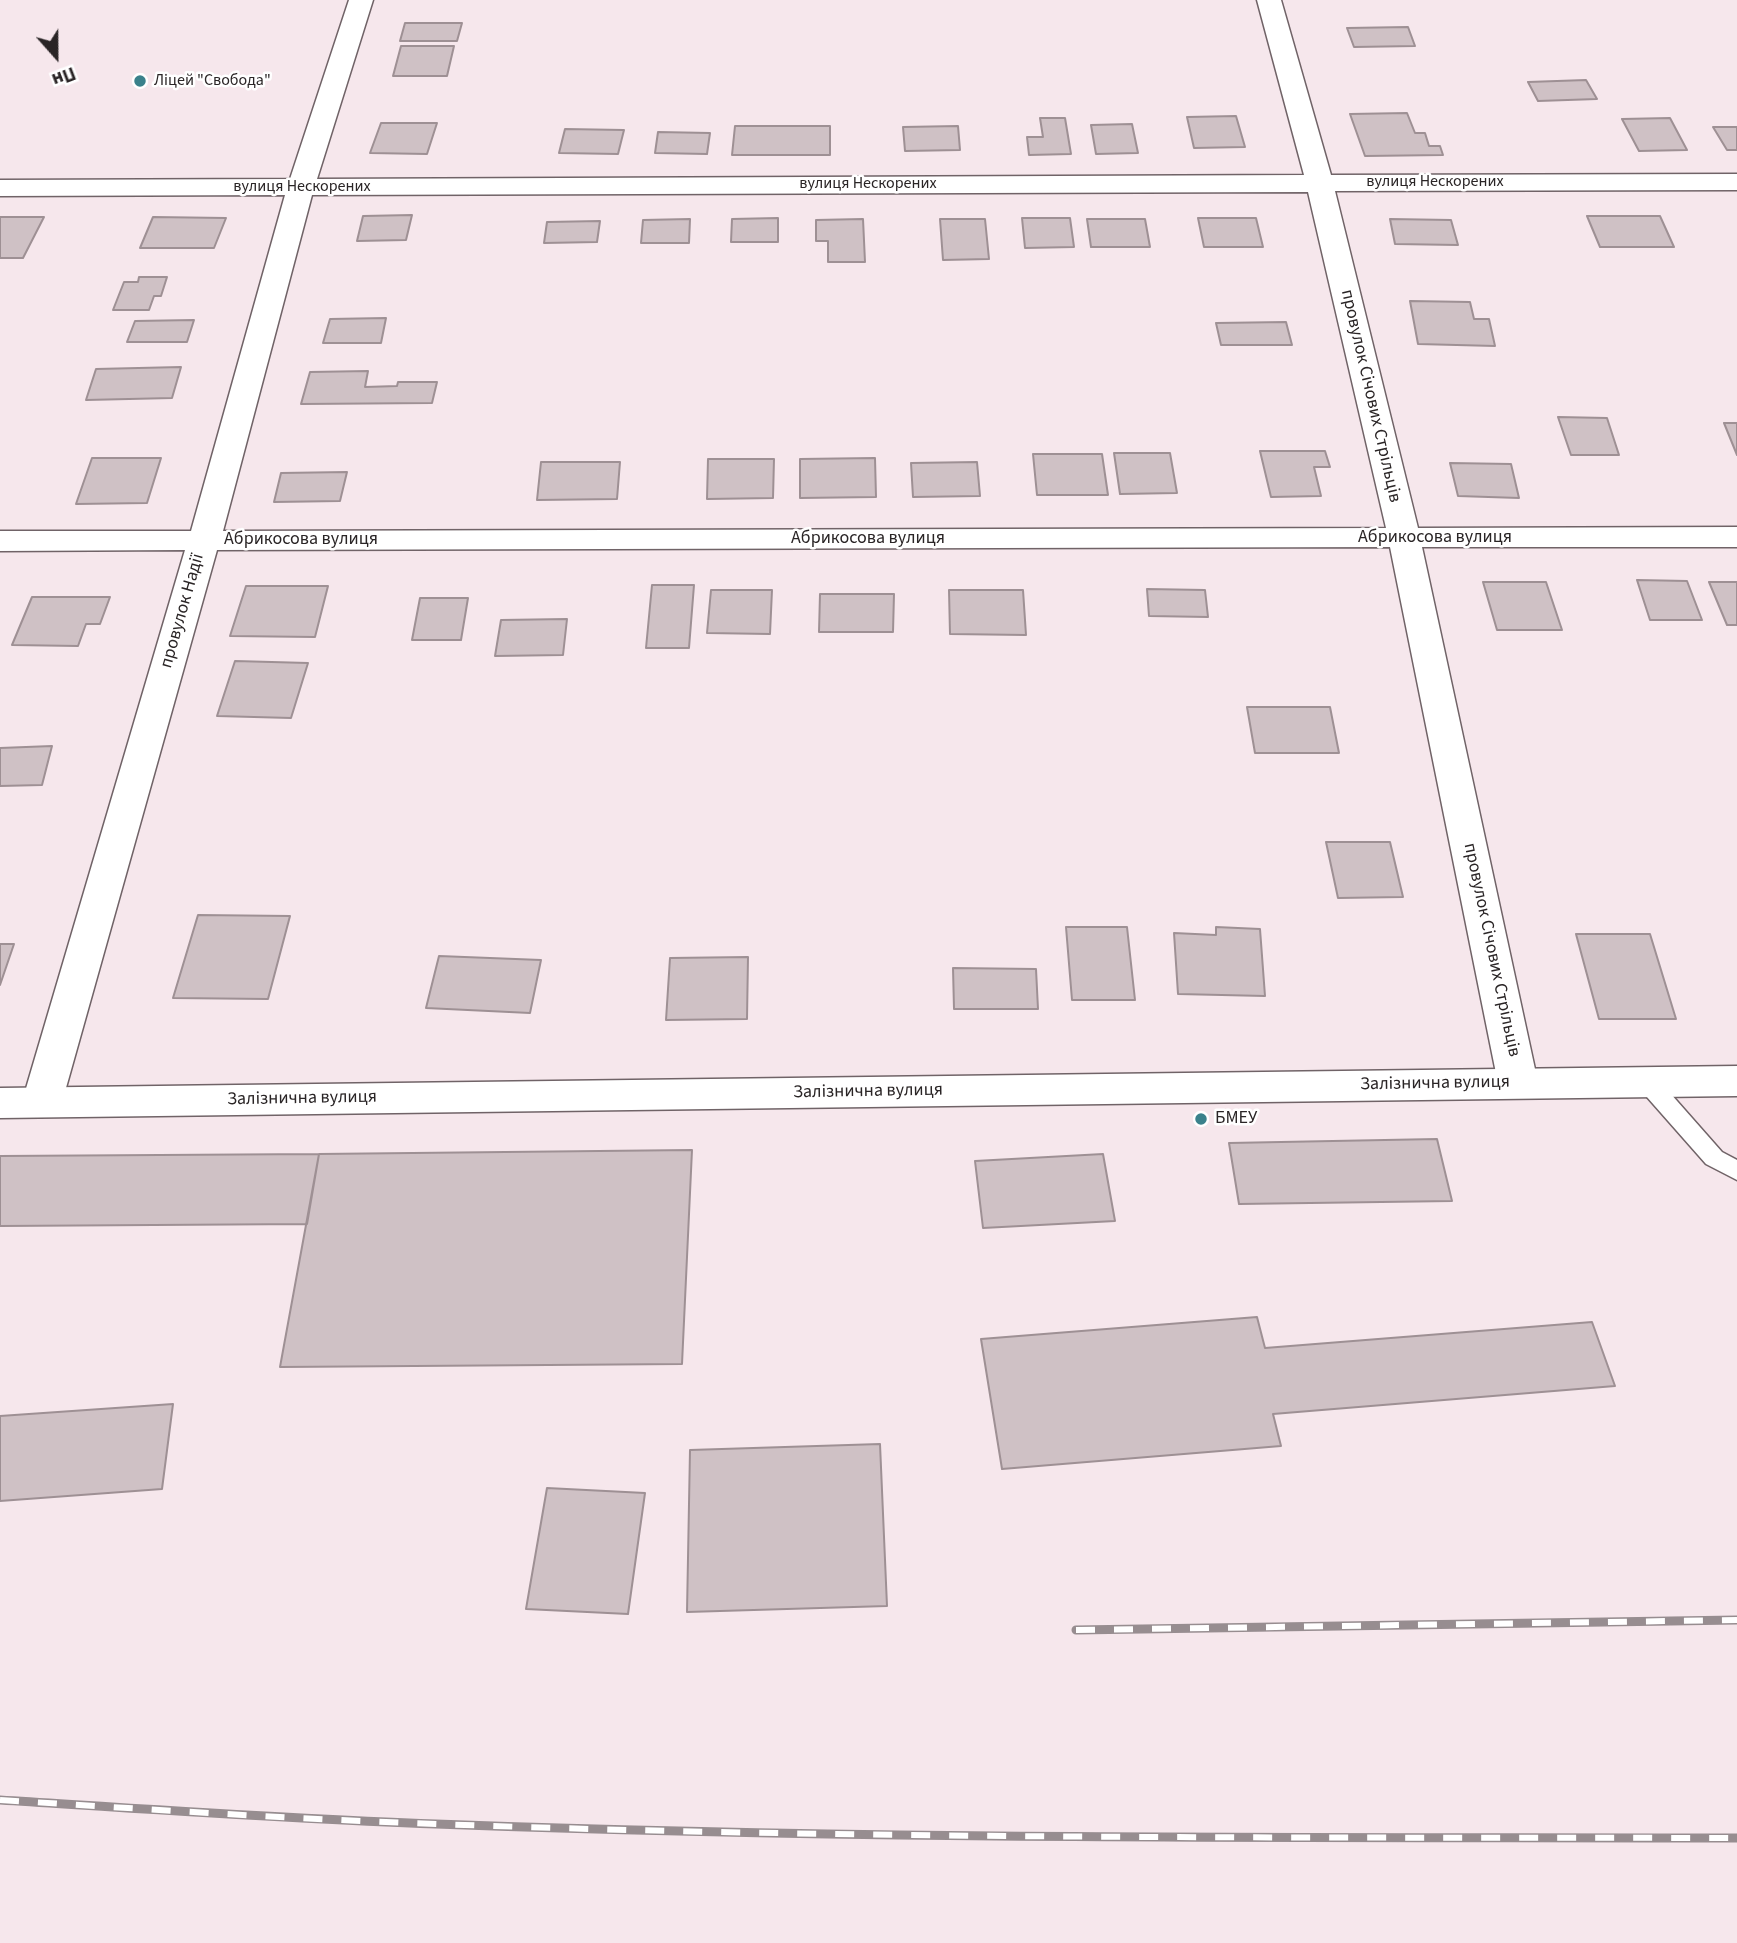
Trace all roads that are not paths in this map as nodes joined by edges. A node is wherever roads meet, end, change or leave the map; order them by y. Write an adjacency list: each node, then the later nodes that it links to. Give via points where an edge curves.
1 (361, 0): 5 (street, провулок Надії)
2 (1269, 0): 3 (street, провулок Січових Стрільців)
3 (1319, 182): 4 (street, вулиця Нескорених); 5 (street, вулиця Нескорених); 8 (street, провулок Січових Стрільців)
4 (1737, 182)
5 (301, 187): 6 (street, вулиця Нескорених); 9 (street, провулок Надії)
6 (0, 188)
7 (1737, 537): 8 (street, Абрикосова вулиця)
8 (1404, 538): 9 (street, Абрикосова вулиця); 13 (street, провулок Січових Стрільців)
9 (204, 540): 10 (street, Абрикосова вулиця); 14 (street, провулок Надії)
10 (0, 541)
11 (1737, 1081): 12 (street, Залізнична вулиця)
12 (1647, 1082): 13 (street, Залізнична вулиця); 16 (lane, via 1714,1158)
13 (1518, 1083): 14 (street, Залізнична вулиця)
14 (42, 1102): 15 (street, Залізнична вулиця)
15 (0, 1103)
16 (1737, 1171)

